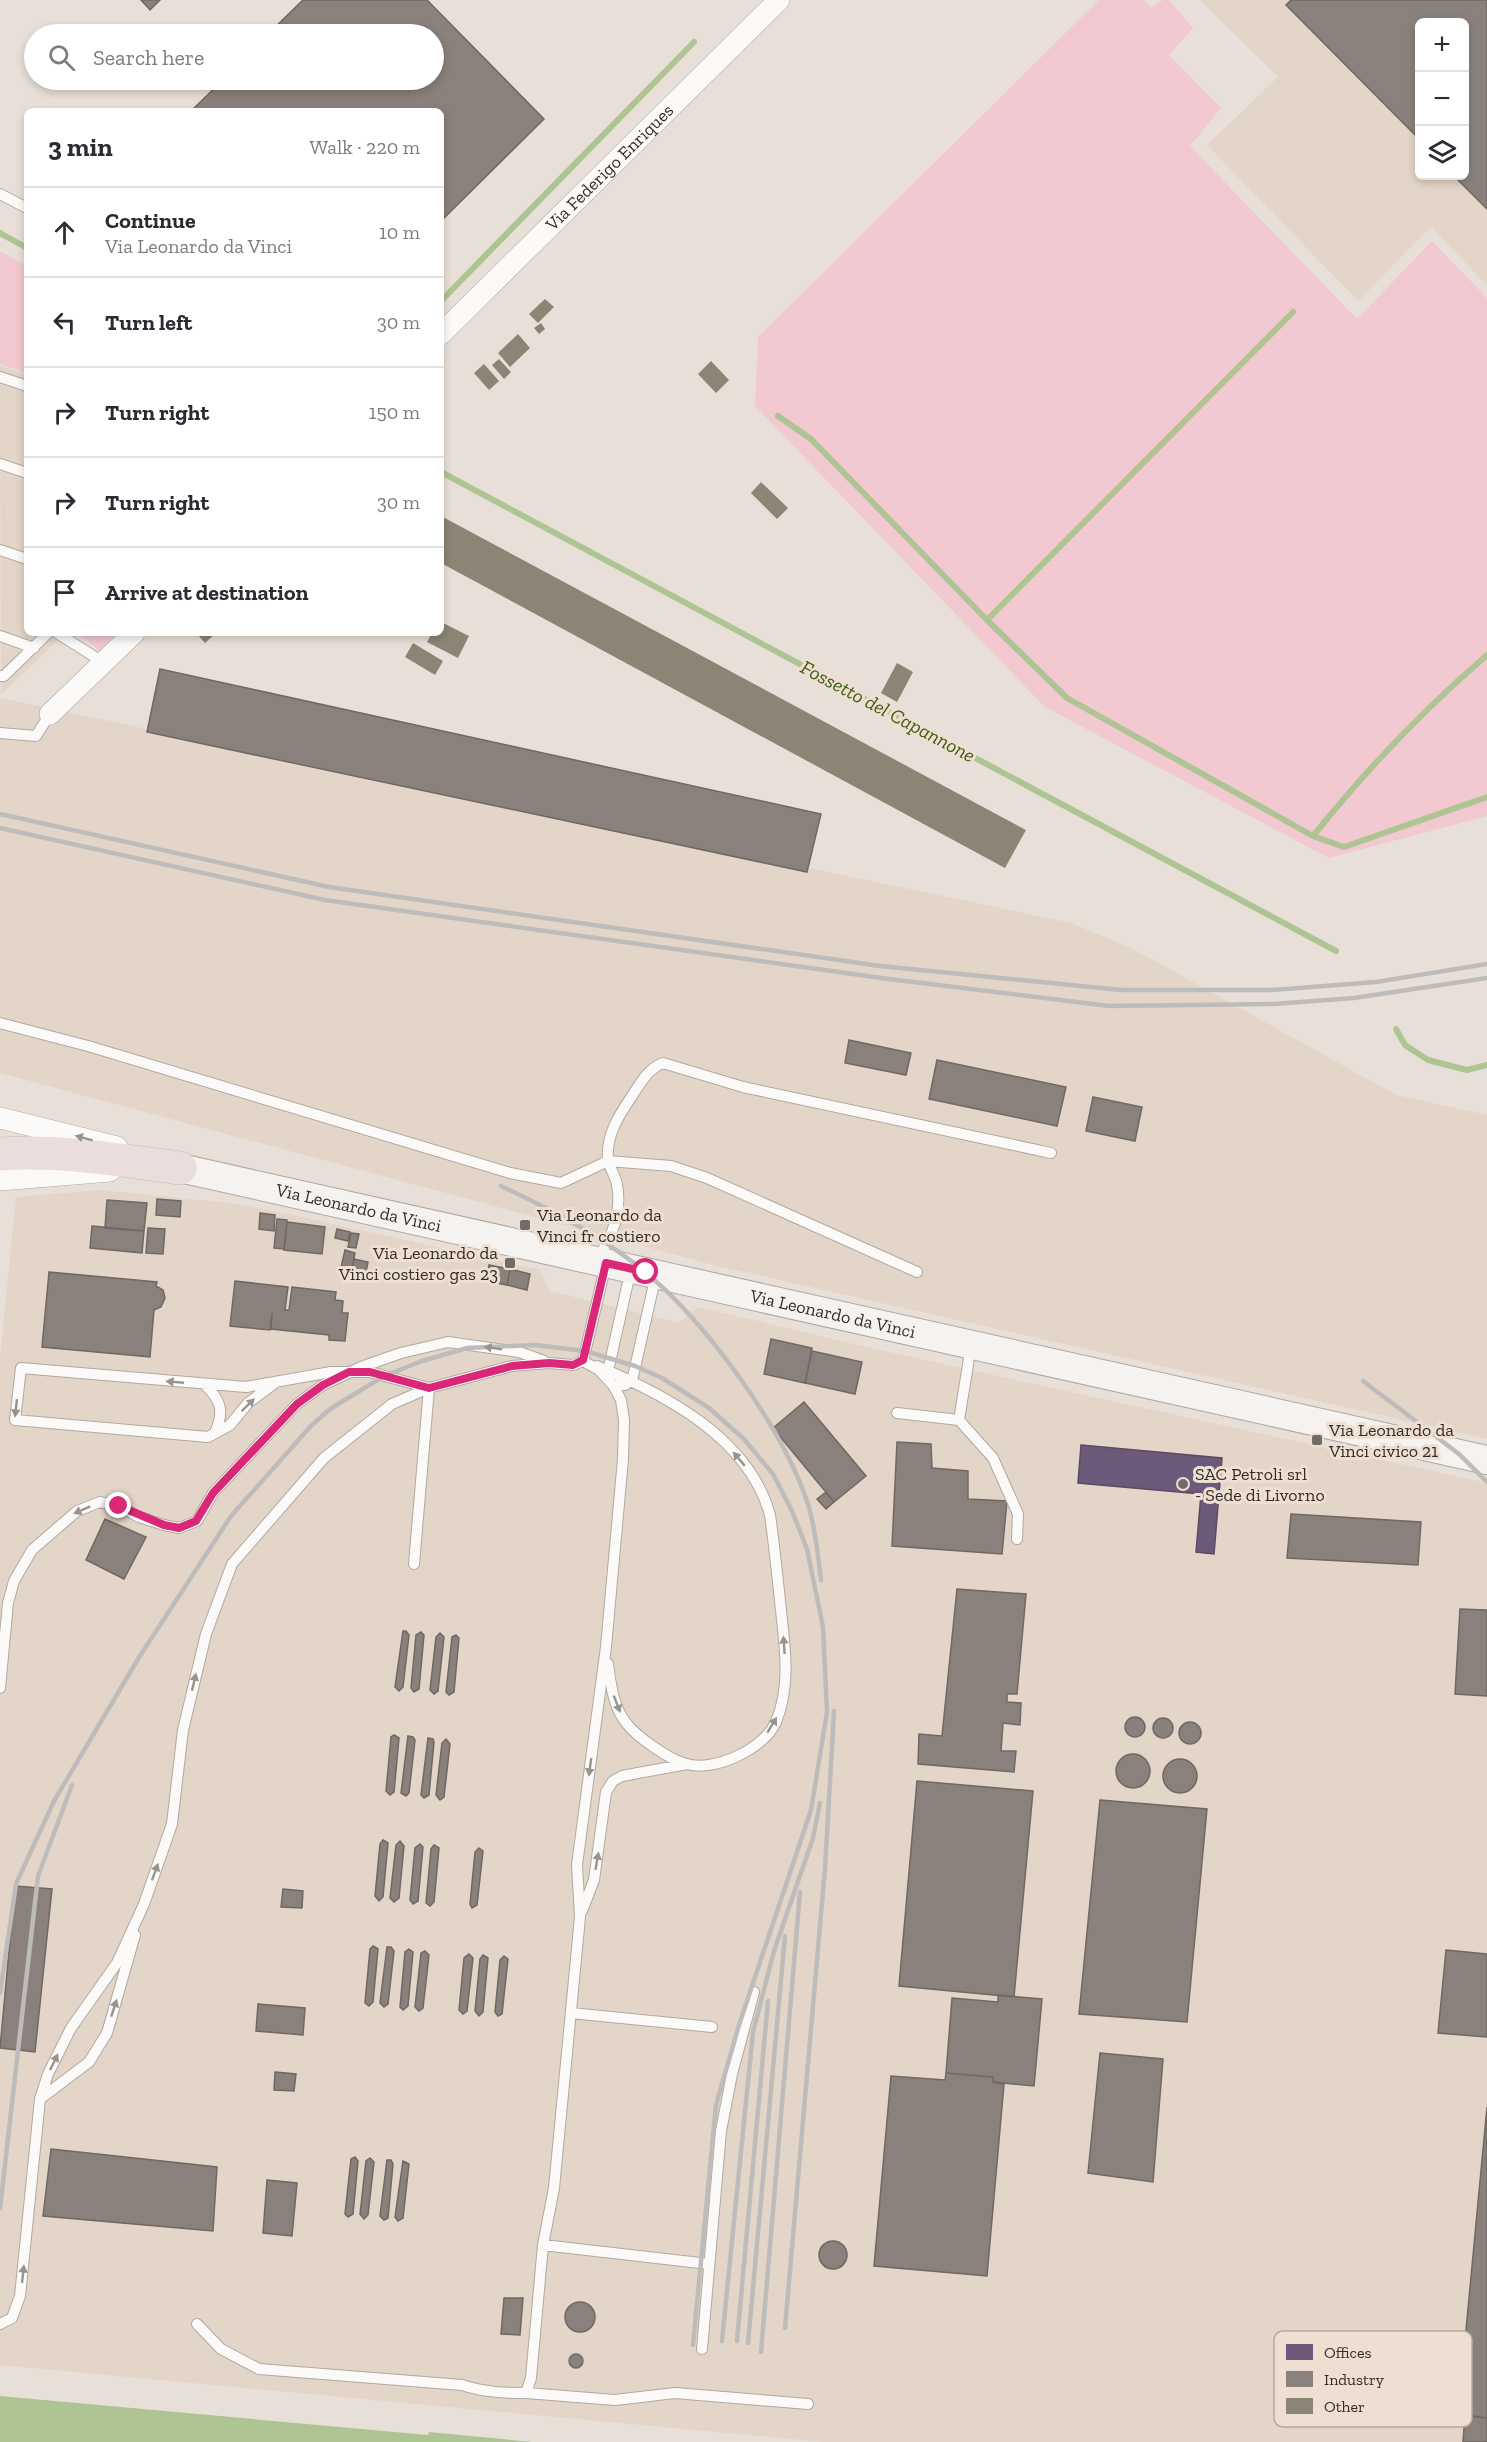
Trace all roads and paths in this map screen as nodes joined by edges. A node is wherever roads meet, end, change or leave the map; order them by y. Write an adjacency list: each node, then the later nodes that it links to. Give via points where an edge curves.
1 (779, 0): 4 (street, Via Federigo Enriques)
2 (0, 194): 3 (lane)
3 (24, 206)
4 (444, 331)
5 (0, 377): 6 (lane)
6 (24, 385)
7 (0, 464): 8 (lane)
8 (24, 472)
9 (0, 550): 10 (lane)
10 (24, 558)
11 (0, 636): 15 (lane)
12 (45, 636): 15 (lane)
13 (62, 636): 16 (lane)
14 (131, 636): 16 (street)
15 (34, 648): 17 (lane)
16 (103, 662): 18 (street)
17 (0, 676)
18 (50, 714): 19 (lane, via 36,736)
19 (0, 733)
20 (0, 1023): 24 (lane, via 510,1173 561,1183)
21 (0, 1118): 25 (street, Via Leonardo da Vinci, one-way to 21, via 88,1139)
22 (1051, 1152): 24 (lane, via 743,1087 663,1063 652,1067 613,1125)
23 (0, 1154): 25 (highway, via 100,1157)
24 (608, 1161): 27 (lane, via 617,1185 617,1212 607,1245); 28 (lane, via 671,1166 706,1178)
25 (180, 1168): 26 (street, Via Leonardo da Vinci); 27 (main road, Via Leonardo da Vinci)
26 (0, 1180)
27 (622, 1267): 29 (main road, Via Leonardo da Vinci); 30 (lane); 33 (lane); 34 (lane)
28 (917, 1272)
29 (971, 1345): 40 (lane); 42 (main road, Via Leonardo da Vinci)
30 (583, 1360): 31 (lane, via 573,1365); 33 (lane)
31 (549, 1363): 32 (lane, one-way to 32, via 519,1352 447,1342); 38 (lane, via 512,1366)
32 (349, 1372): 35 (lane); 38 (lane, via 370,1372); 46 (lane, one-way to 46, via 297,1404 213,1493 196,1521 179,1528 100,1502 77,1510 56,1527 32,1550 14,1581 8,1603)
33 (606, 1373): 34 (lane); 37 (lane)
34 (632, 1381): 37 (lane); 47 (lane, one-way to 34, via 725,1761 741,1755 775,1725 786,1676 771,1522 759,1487 724,1441 691,1414)
35 (275, 1383): 36 (lane, via 246,1387); 41 (lane, one-way to 35)
36 (205, 1384): 41 (lane, via 220,1405 221,1419); 41 (lane, one-way to 41, via 21,1368 15,1420 177,1436)
37 (613, 1385): 45 (lane, via 621,1400 624,1420 623,1460)
38 (429, 1388): 44 (lane); 48 (lane, one-way to 38, via 172,1824 183,1730 206,1634 232,1564 324,1458 392,1404)
39 (897, 1413): 40 (lane)
40 (959, 1420): 43 (lane, via 993,1458 1018,1514)
41 (215, 1434)
42 (1487, 1460)
43 (1017, 1539)
44 (414, 1564)
45 (606, 1647): 47 (lane, one-way to 47, via 611,1689 626,1723 639,1737); 49 (lane, one-way to 49, via 577,1865)
46 (0, 1688)
47 (687, 1764): 49 (lane, one-way to 47, via 594,1880 606,1792 613,1781)
48 (144, 1904): 53 (lane, one-way to 48, via 71,2028 117,1963); 53 (lane, one-way to 48, via 89,2062 106,2033)
49 (580, 1917): 51 (lane)
50 (754, 1992): 55 (lane, via 721,2132)
51 (571, 2013): 52 (lane); 54 (lane, via 554,2188)
52 (712, 2027)
53 (40, 2099): 56 (lane, one-way to 53, via 12,2318 20,2296)
54 (543, 2245): 55 (lane); 59 (lane, via 531,2378)
55 (709, 2264): 58 (lane)
56 (0, 2324)
57 (197, 2324): 59 (lane, via 221,2349 259,2369)
58 (702, 2349)
59 (526, 2392): 60 (lane, via 615,2400 675,2393)
60 (808, 2404)

